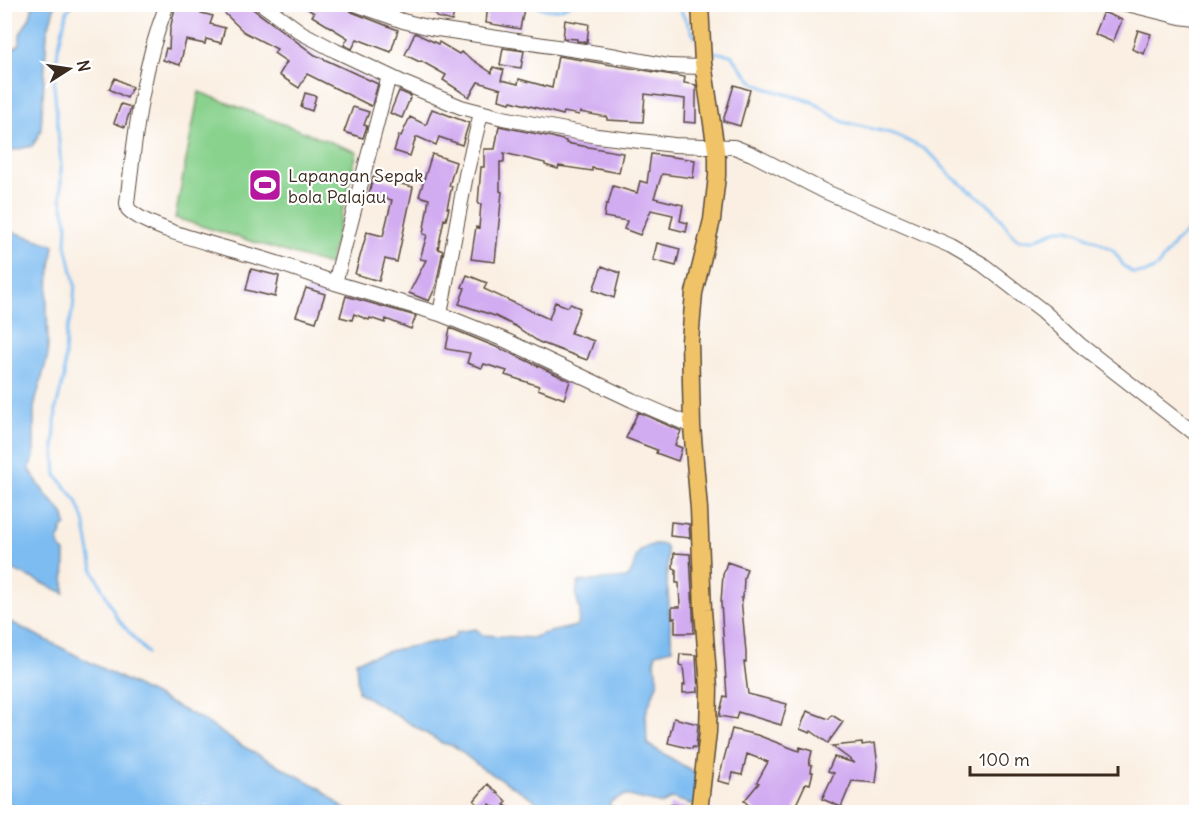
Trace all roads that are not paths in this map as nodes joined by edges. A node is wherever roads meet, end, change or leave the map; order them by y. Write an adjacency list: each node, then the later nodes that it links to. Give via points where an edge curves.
1 (167, 4): 11 (street, via 140,102 128,209 155,224 204,242)
2 (262, 4): 8 (street, via 302,33)
3 (354, 4): 7 (street, via 431,28 669,66)
4 (700, 4): 7 (main road)
5 (1127, 4): 6 (street)
6 (1197, 19)
7 (703, 65): 10 (main road)
8 (389, 76): 9 (street); 11 (street)
9 (481, 113): 10 (street, via 615,138); 12 (street)
10 (716, 146): 13 (main road, via 715,205 690,321); 14 (street, via 752,154 982,264)
11 (335, 283): 12 (street)
12 (440, 314): 13 (street, via 530,350)
13 (692, 426): 15 (main road, via 709,699)
14 (1197, 435)
15 (699, 813)

